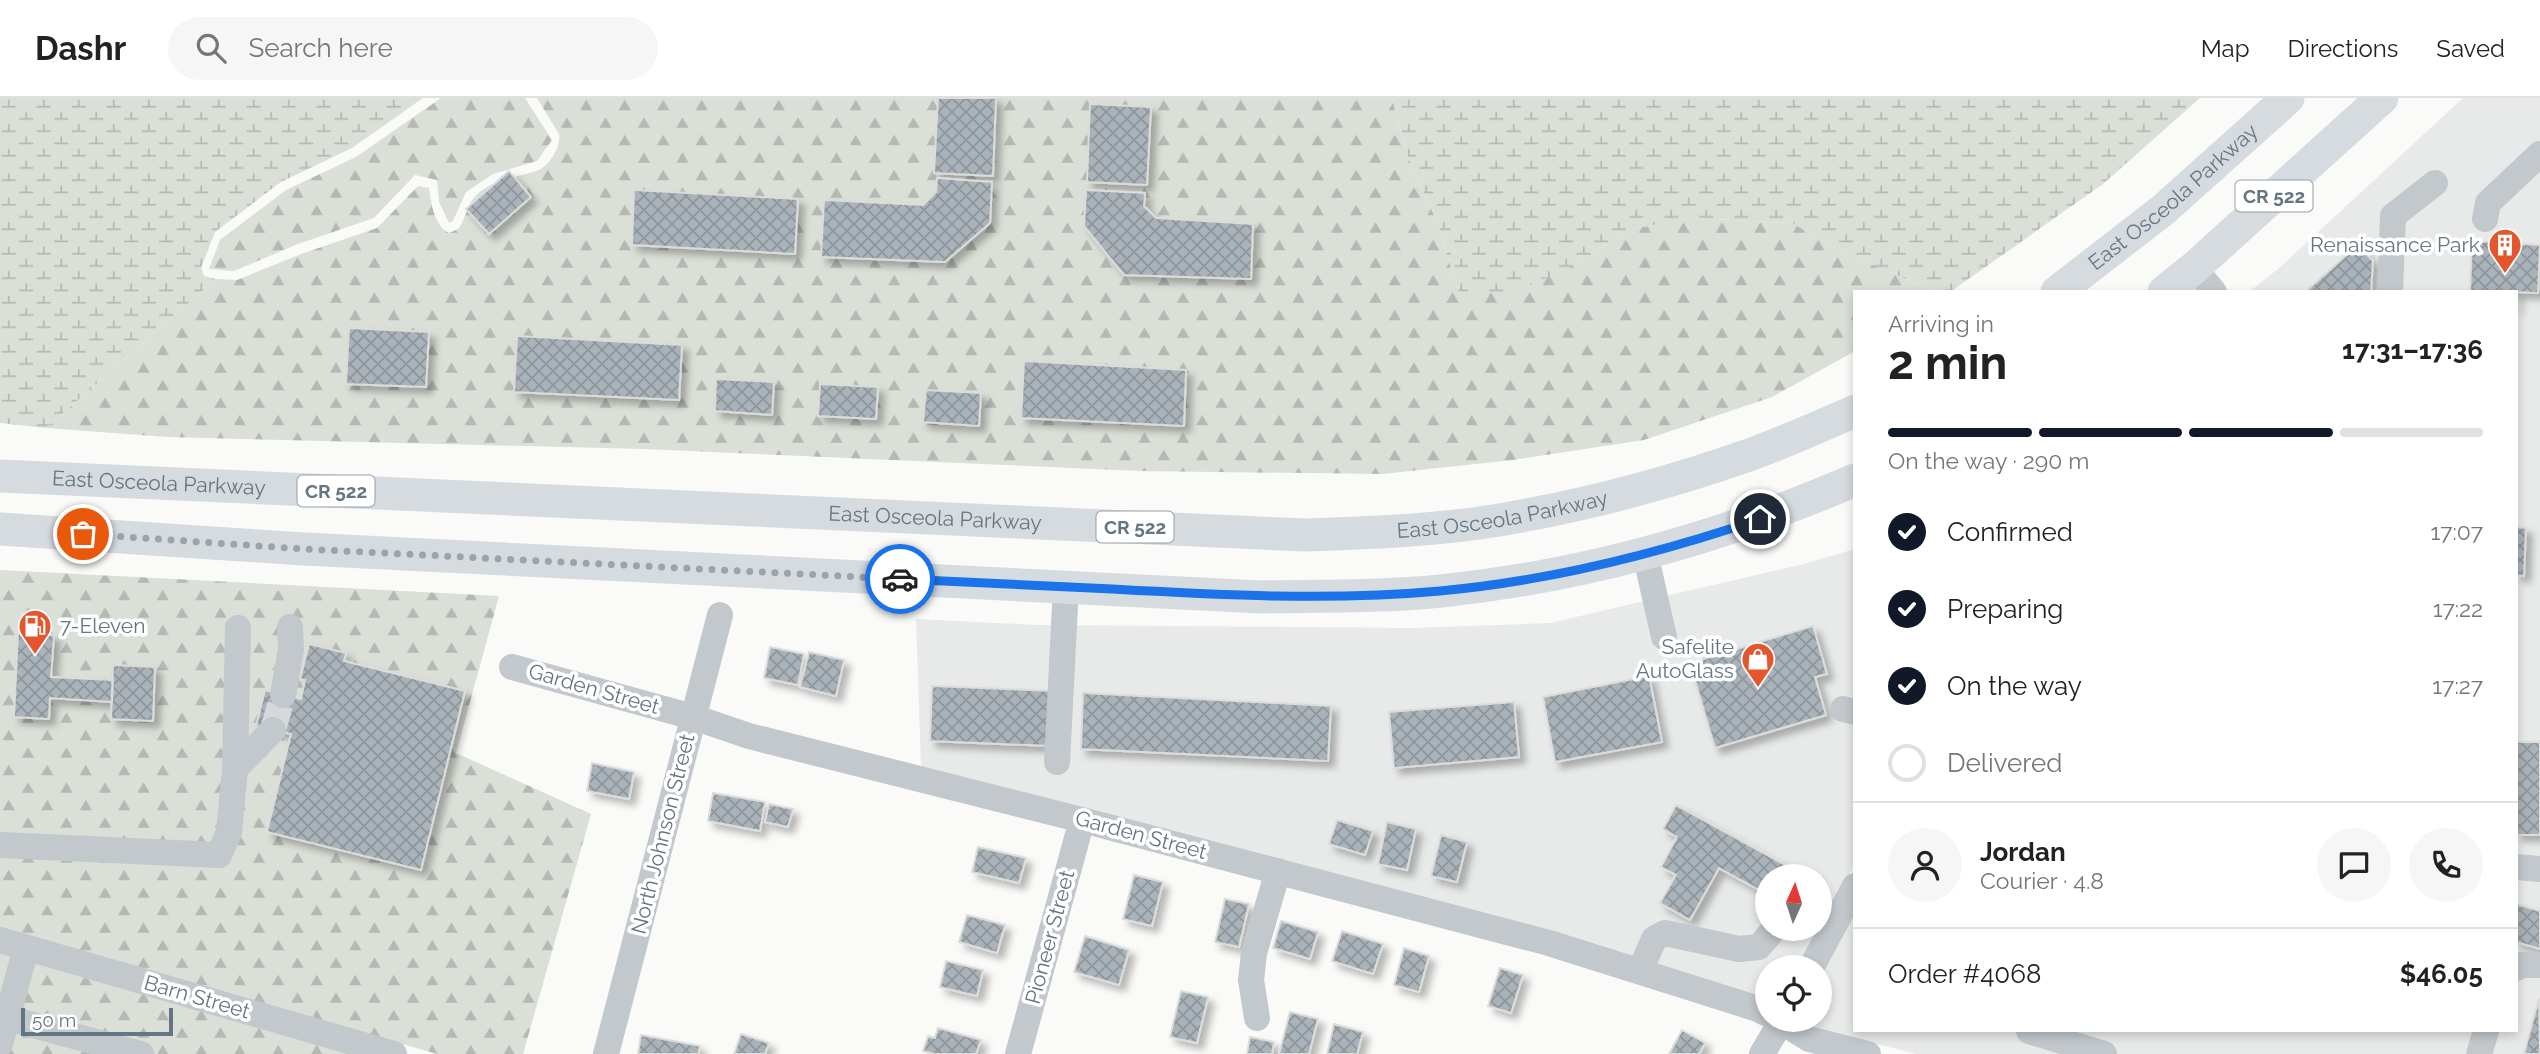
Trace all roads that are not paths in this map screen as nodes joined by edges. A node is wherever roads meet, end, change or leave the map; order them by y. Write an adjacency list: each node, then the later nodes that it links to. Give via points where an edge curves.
1 (2287, 98): 7 (main road, East Osceola Parkway / CR 522, via 2163,210)
2 (2382, 98): 6 (main road, CR 522)
3 (2540, 154): 5 (street, via 2488,203)
4 (2435, 183): 9 (street, via 2393,216)
5 (2485, 219)
6 (2204, 280): 8 (main road, CR 522)
7 (2060, 290)
8 (2171, 290)
9 (2390, 290)
10 (1853, 412): 11 (main road, East Osceola Parkway / CR 522, via 1752,454 1563,508 1394,532 1305,535)
11 (0, 476)
12 (1853, 481): 14 (main road, via 1712,535)
13 (9, 533): 15 (main road)
14 (1645, 553): 15 (main road, via 1502,583 1360,596 1261,597); 19 (street)
15 (1066, 586): 24 (street)
16 (720, 615): 22 (street, North Johnson Street)
17 (290, 627): 21 (street)
18 (238, 628): 25 (street)
19 (1664, 637)
20 (512, 667): 22 (street, Garden Street)
21 (283, 695)
22 (693, 717): 26 (street, Garden Street, via 748,736); 50 (street, North Johnson Street)
23 (273, 730): 25 (street)
24 (1057, 762)
25 (235, 769): 27 (street, via 229,832 219,855)
26 (1082, 820): 30 (street, Garden Street); 51 (street, Pioneer Street)
27 (0, 845)
28 (2518, 867): 29 (street)
29 (2540, 869)
30 (1278, 871): 38 (street, Garden Street); 41 (street, via 1254,953 1251,980)
31 (1853, 888): 32 (street)
32 (1832, 906)
33 (0, 940): 35 (street, Barn Street)
34 (1763, 942): 38 (street, via 1759,947 1740,949 1665,933 1654,939)
35 (26, 948): 40 (street); 49 (street, Barn Street)
36 (2540, 965): 37 (street)
37 (2518, 967)
38 (1640, 971): 39 (street, Garden Street)
39 (1755, 1008)
40 (7, 1018): 47 (street); 48 (street)
41 (1257, 1018)
42 (1772, 1032): 52 (street)
43 (1798, 1032): 53 (street, Garden Street)
44 (2029, 1032): 54 (street)
45 (2032, 1032): 55 (street)
46 (2486, 1032): 56 (street)
47 (0, 1044)
48 (141, 1054)
49 (394, 1054)
50 (606, 1054)
51 (1018, 1054)
52 (1762, 1054)
53 (1868, 1054)
54 (2019, 1054)
55 (2104, 1054)
56 (2479, 1054)

